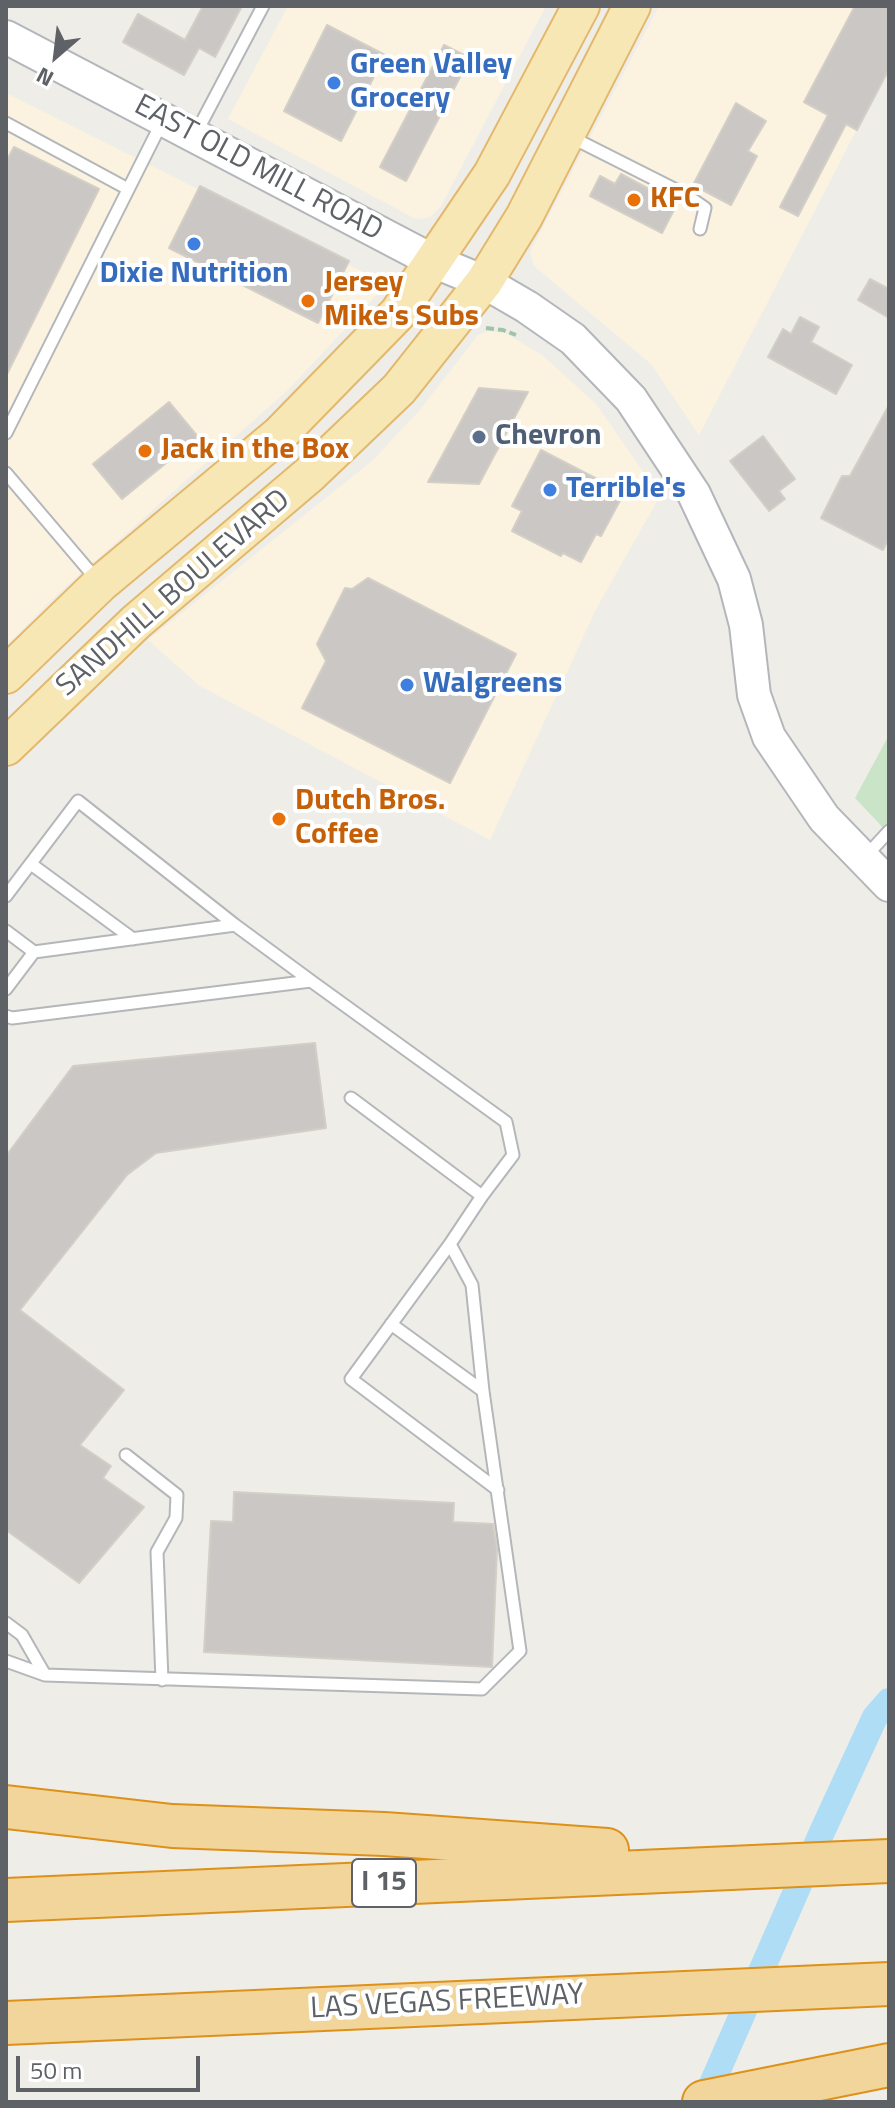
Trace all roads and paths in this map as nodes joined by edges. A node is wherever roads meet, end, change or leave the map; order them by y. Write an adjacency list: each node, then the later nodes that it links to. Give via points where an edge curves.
1 (263, 6): 8 (lane)
2 (581, 6): 11 (main road, SANDHILL BOULEVARD, via 492,174)
3 (632, 6): 7 (main road, SANDHILL BOULEVARD)
4 (6, 37): 5 (street, EAST OLD MILL ROAD)
5 (163, 119): 8 (street, EAST OLD MILL ROAD); 9 (lane)
6 (6, 123): 9 (lane)
7 (566, 134): 10 (lane, via 705,208); 12 (main road, SANDHILL BOULEVARD)
8 (195, 136): 11 (street, EAST OLD MILL ROAD)
9 (128, 189): 15 (lane)
10 (700, 229)
11 (433, 261): 12 (street, EAST OLD MILL ROAD); 17 (main road, SANDHILL BOULEVARD, via 398,313 280,434)
12 (484, 282): 19 (main road, SANDHILL BOULEVARD, via 399,389 310,474 136,622); 21 (street, EAST OLD MILL ROAD, via 573,339 631,399 662,443 694,494 734,579 746,625 754,695 769,737 824,818)
13 (482, 328): 14 (path)
14 (526, 340)
15 (6, 433)
16 (6, 473): 17 (lane)
17 (100, 584): 18 (main road, SANDHILL BOULEVARD)
18 (6, 675)
19 (6, 747)
20 (889, 831): 21 (lane)
21 (863, 860): 23 (street, EAST OLD MILL ROAD)
22 (31, 864): 24 (lane); 25 (lane, via 78,801); 27 (lane)
23 (889, 885)
24 (6, 896)
25 (235, 925): 27 (lane); 29 (lane)
26 (6, 931): 28 (lane)
27 (133, 939): 28 (lane)
28 (34, 952): 30 (lane)
29 (311, 981): 31 (lane); 33 (lane, via 506,1122 513,1155)
30 (6, 989)
31 (6, 1016)
32 (351, 1098): 33 (lane)
33 (482, 1196): 34 (lane)
34 (450, 1244): 35 (lane); 36 (lane, via 472,1285)
35 (391, 1324): 36 (lane); 38 (lane, via 351,1379)
36 (483, 1391): 38 (lane)
37 (126, 1455): 42 (lane, via 177,1495 176,1518 157,1552)
38 (498, 1490): 42 (lane, via 520,1651 482,1689)
39 (6, 1623): 41 (lane, via 22,1635)
40 (6, 1661): 41 (lane)
41 (45, 1675): 42 (lane)
42 (162, 1680)
43 (6, 1807): 45 (highway, via 172,1826 384,1834)
44 (874, 1862): 45 (highway, I 15)
45 (764, 1865): 46 (highway, I 15)
46 (6, 1900)
47 (889, 1984): 48 (highway, LAS VEGAS FREEWAY)
48 (6, 2023)
49 (889, 2065): 50 (highway)
50 (704, 2102)

